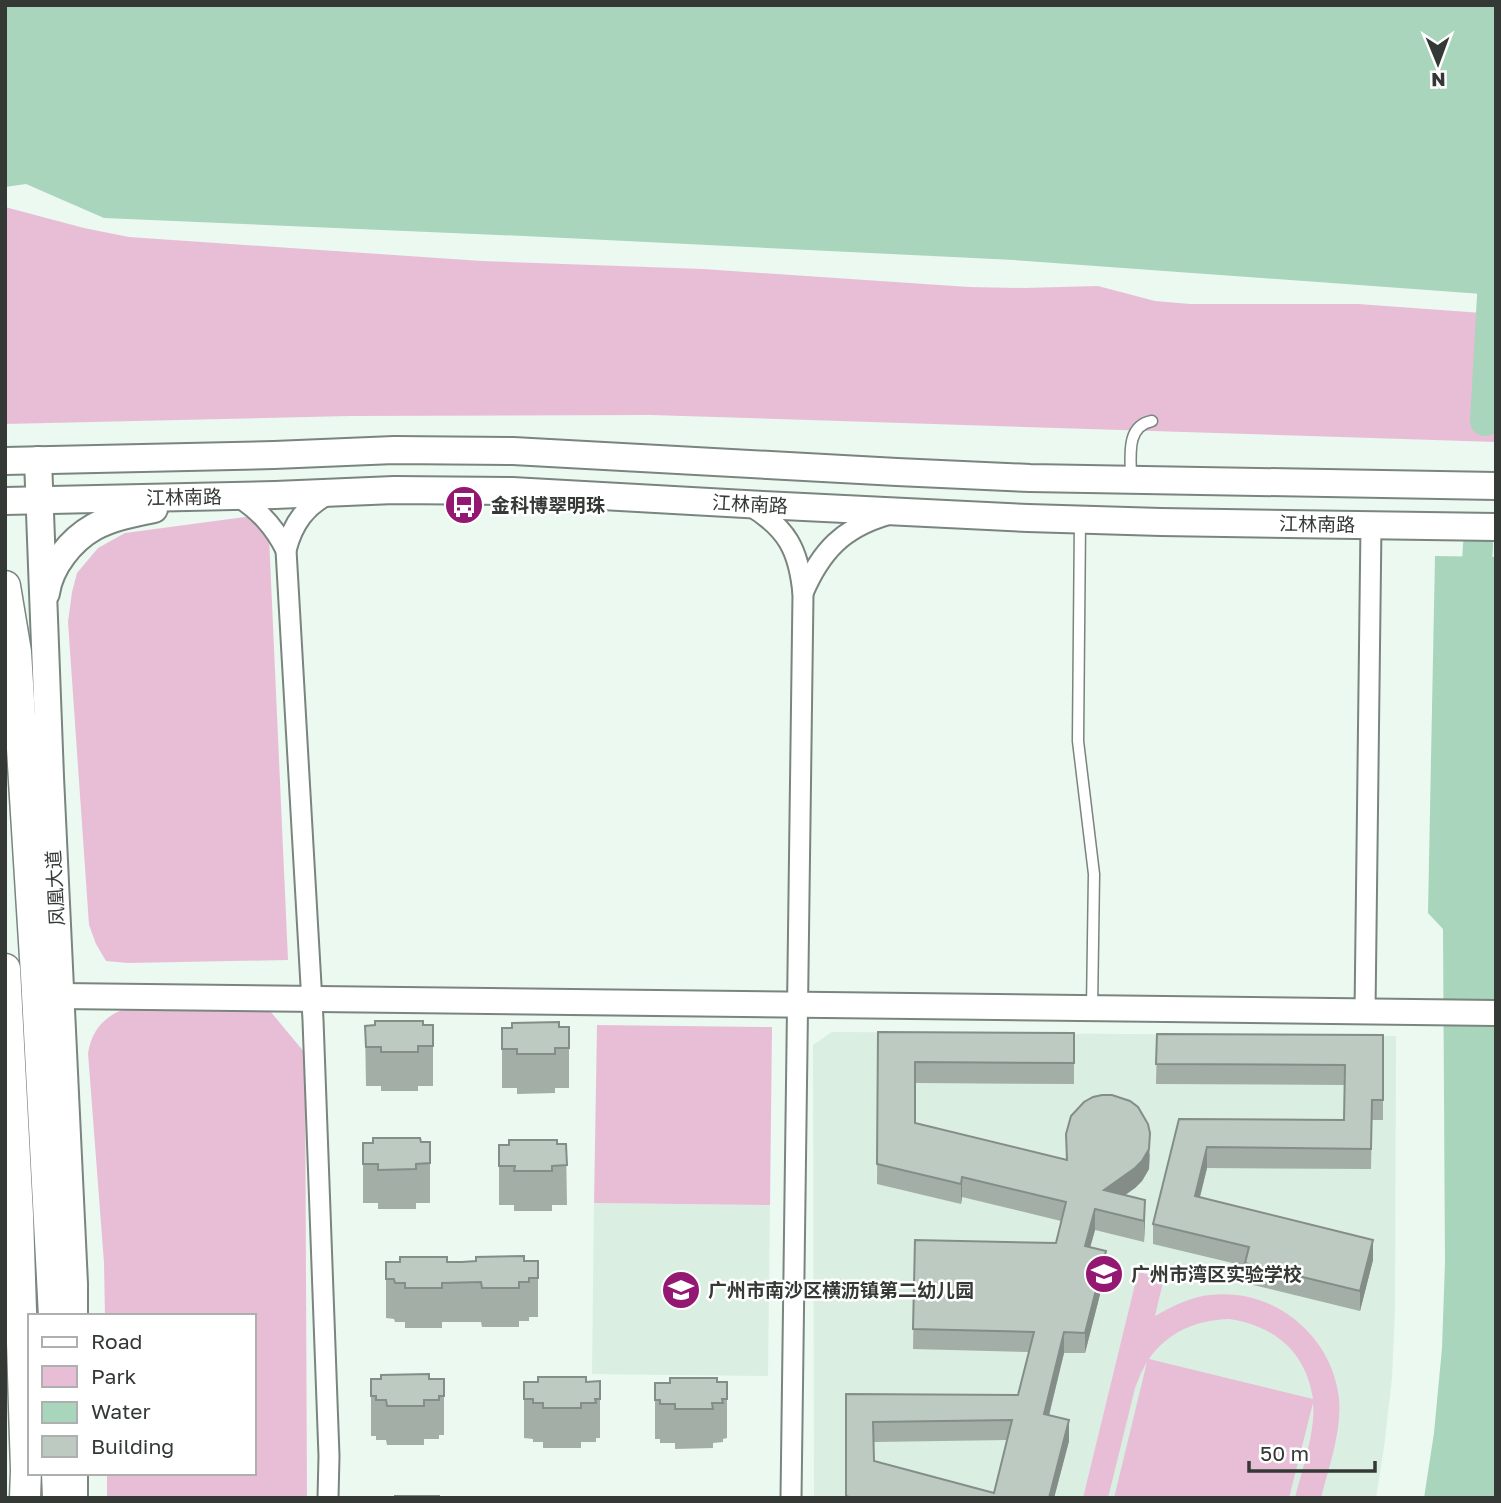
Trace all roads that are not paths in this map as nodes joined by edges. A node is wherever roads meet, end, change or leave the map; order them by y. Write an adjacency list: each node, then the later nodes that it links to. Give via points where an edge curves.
1 (1152, 421): 4 (lane, via 1136,429 1132,437)
2 (5, 460): 3 (main road, 江林南路)
3 (38, 460): 4 (main road, 江林南路, via 513,451 1030,478); 9 (main road, 凤凰大道)
4 (1131, 479): 5 (main road, 江林南路)
5 (1496, 486)
6 (332, 493): 7 (main road, 江林南路); 11 (main road, 江林南路, via 512,491); 16 (street, via 296,521)
7 (237, 496): 8 (main road, 江林南路); 16 (street, via 266,518)
8 (204, 497): 9 (main road, 江林南路); 19 (main road, via 120,516 94,527 72,544 57,564 47,587)
9 (39, 500): 10 (main road, 江林南路); 19 (main road, 凤凰大道)
10 (5, 501)
11 (747, 504): 12 (main road, 江林南路); 18 (street, via 766,516 788,541 801,572)
12 (896, 512): 13 (main road, 江林南路); 18 (street, via 848,532 828,549)
13 (1080, 520): 14 (main road, 江林南路); 24 (lane, via 1077,741 1094,874)
14 (1371, 525): 15 (main road, 江林南路); 25 (street)
15 (1496, 527)
16 (286, 550): 22 (street)
17 (5, 586): 27 (main road, via 16,652)
18 (803, 594): 23 (street)
19 (44, 612): 21 (main road, 凤凰大道)
20 (5, 969): 31 (main road, via 18,1216)
21 (60, 996): 22 (street); 28 (main road, 凤凰大道)
22 (312, 999): 23 (street); 34 (street)
23 (797, 1005): 24 (street); 35 (street)
24 (1092, 1009): 25 (street)
25 (1365, 1012): 26 (street)
26 (1496, 1013)
27 (54, 1314)
28 (74, 1314)
29 (57, 1475): 32 (main road)
30 (74, 1475): 33 (main road)
31 (25, 1498)
32 (58, 1498)
33 (74, 1498)
34 (328, 1498)
35 (791, 1498)

